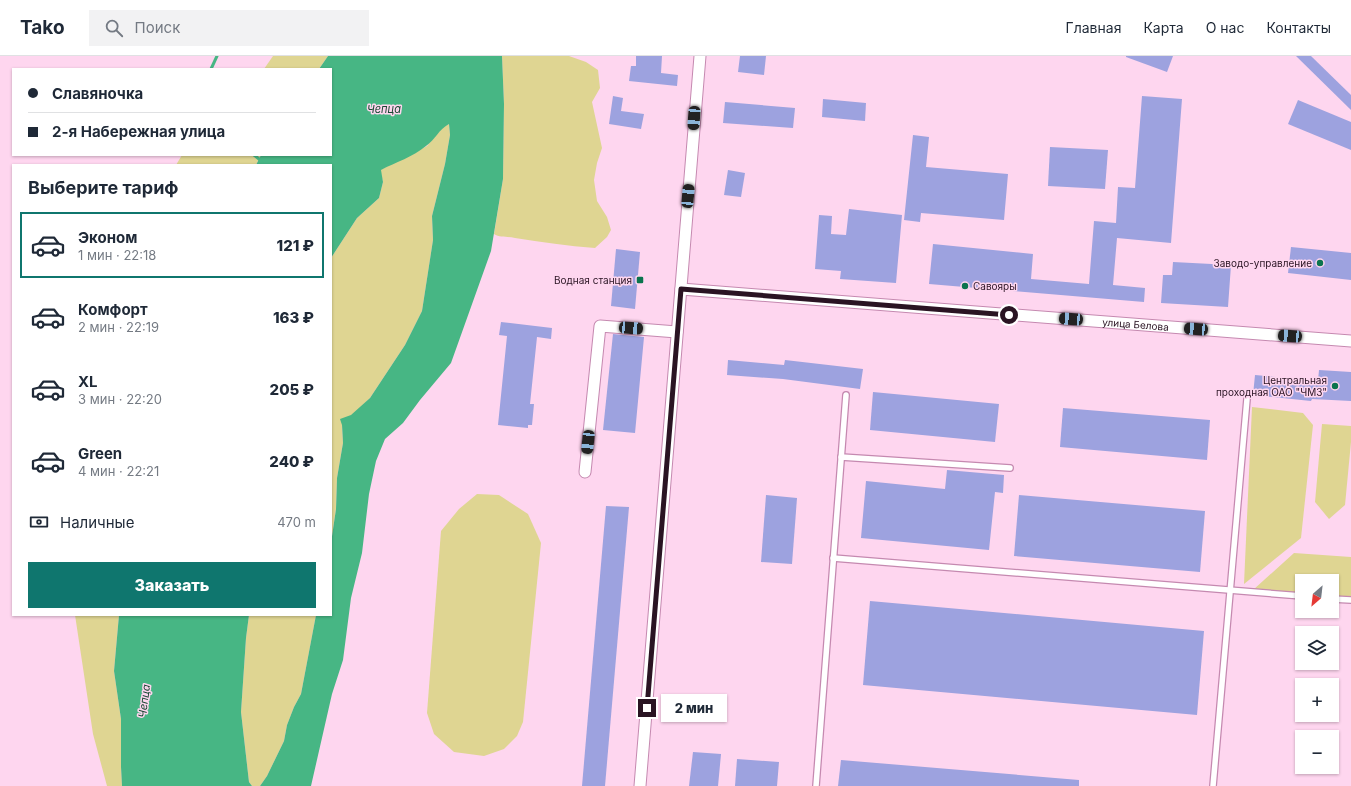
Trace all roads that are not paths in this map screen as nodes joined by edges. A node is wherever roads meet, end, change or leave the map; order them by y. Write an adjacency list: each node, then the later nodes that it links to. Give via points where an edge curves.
1 (700, 56): 2 (street)
2 (681, 289): 3 (street); 4 (street, улица Белова)
3 (677, 332): 9 (street, via 600,326); 15 (street)
4 (1351, 341)
5 (846, 395): 7 (lane)
6 (1247, 399): 11 (lane)
7 (841, 457): 8 (lane); 10 (lane)
8 (1010, 468)
9 (584, 472)
10 (833, 558): 11 (lane); 16 (lane)
11 (1230, 590): 12 (lane); 17 (lane)
12 (1295, 595)
13 (1339, 599): 14 (lane)
14 (1351, 600)
15 (640, 786)
16 (816, 786)
17 (1212, 786)

